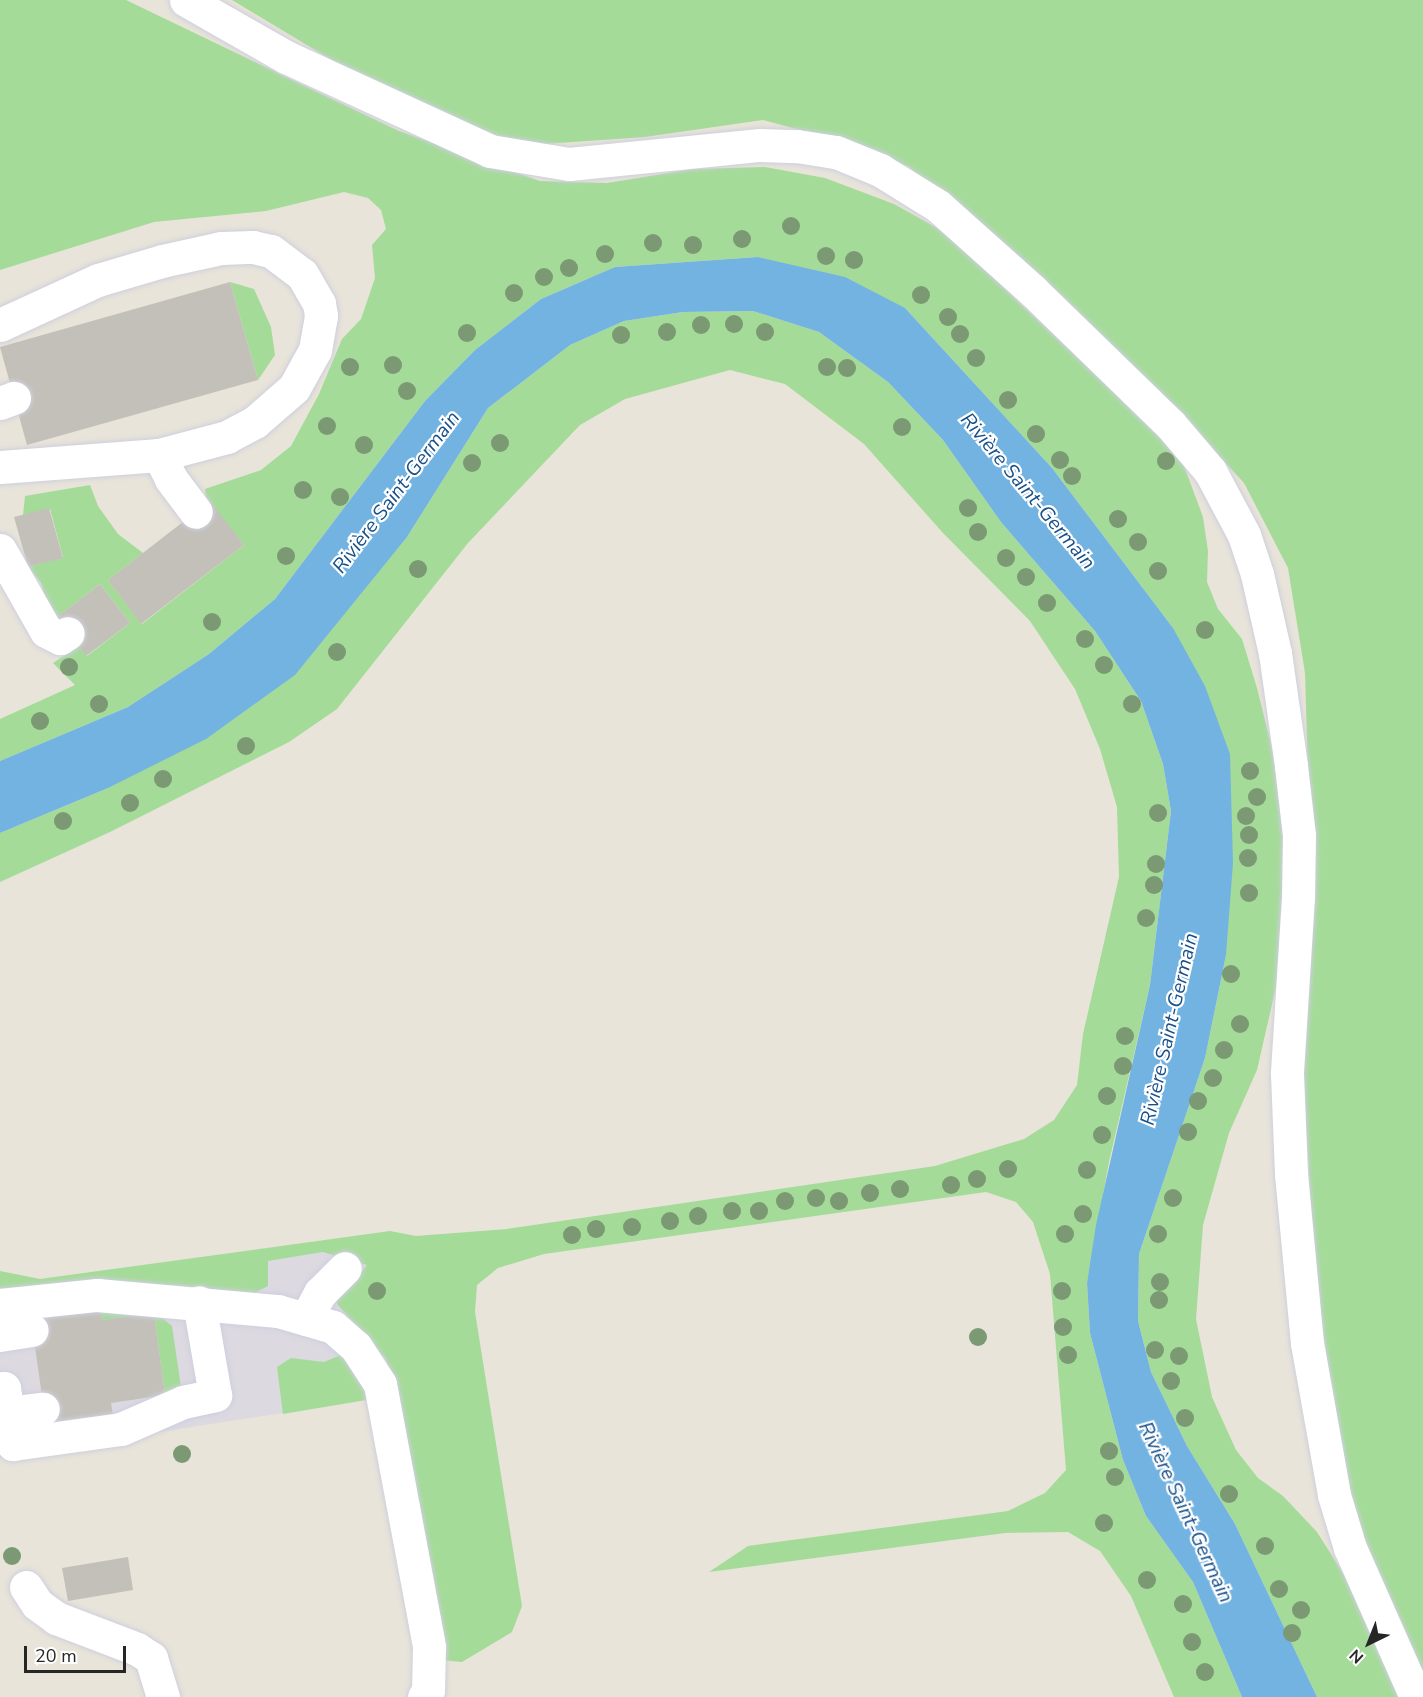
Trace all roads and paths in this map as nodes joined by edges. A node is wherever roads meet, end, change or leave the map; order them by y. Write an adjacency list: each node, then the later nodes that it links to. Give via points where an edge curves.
1 (186, 0): 19 (lane, via 286,57 490,152 569,164 760,145 797,146 836,152 880,170 938,206 1033,291 1170,424 1210,471 1244,535 1257,574 1275,652 1299,835 1287,1074 1291,1174 1307,1343 1334,1495 1350,1548)
2 (0, 325): 3 (lane, via 70,290 162,261 221,248 253,247 287,261 312,290 321,316 315,350 294,388 255,422 227,437)
3 (159, 455): 4 (lane); 5 (lane, via 171,479)
4 (0, 467)
5 (196, 512)
6 (0, 550): 7 (lane, via 46,631 60,638)
7 (68, 633)
8 (345, 1268): 11 (lane, via 320,1293)
9 (199, 1302): 10 (lane, via 97,1295); 11 (lane, via 278,1311); 14 (lane, via 215,1395 183,1402 121,1429 13,1444)
10 (0, 1305)
11 (306, 1319): 18 (lane, via 333,1327 356,1347 380,1384 429,1647 429,1690)
12 (32, 1330): 13 (lane)
13 (0, 1335)
14 (3, 1388): 15 (lane)
15 (43, 1409)
16 (26, 1587): 17 (lane, via 37,1604 56,1618 151,1658)
17 (163, 1697)
18 (424, 1697)
19 (1416, 1697)

